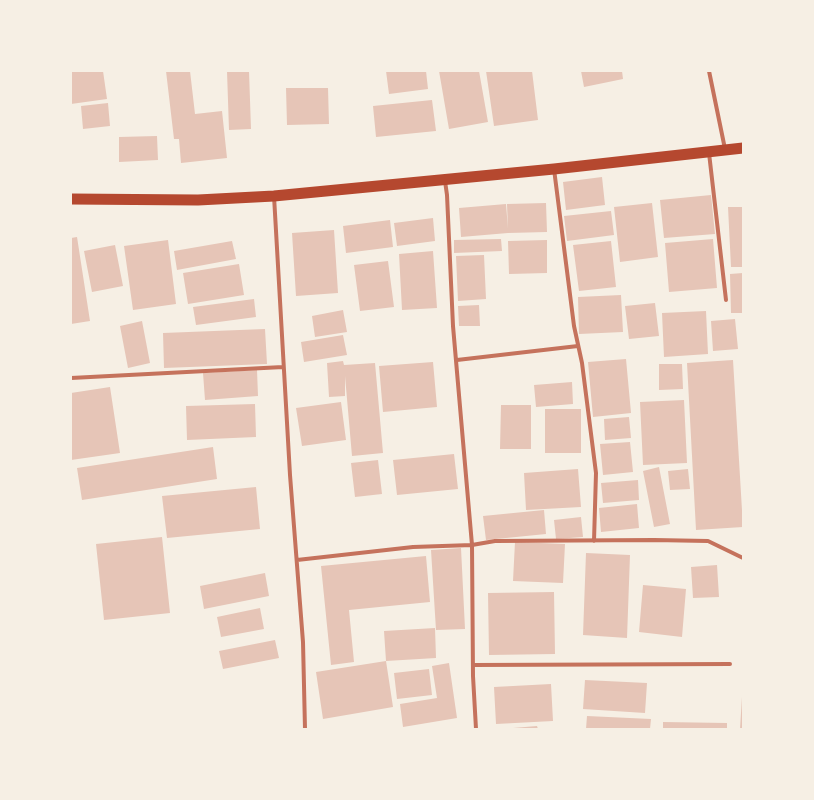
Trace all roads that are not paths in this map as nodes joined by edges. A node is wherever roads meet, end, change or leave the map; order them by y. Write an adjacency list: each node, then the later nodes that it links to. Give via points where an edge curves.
1 (709, 71): 3 (street)
2 (743, 148): 3 (highway)
3 (725, 149): 4 (highway)
4 (708, 150): 5 (highway); 9 (street)
5 (554, 169): 6 (highway); 10 (street)
6 (445, 179): 7 (highway); 11 (street)
7 (274, 196): 8 (highway, via 198,200); 12 (street)
8 (71, 199)
9 (726, 300)
10 (578, 346): 11 (street); 14 (street, via 596,473)
11 (456, 360): 15 (street)
12 (283, 366): 13 (street); 17 (street)
13 (71, 378)
14 (594, 541): 15 (street, via 495,541); 16 (street, via 708,541)
15 (472, 545): 17 (street, via 413,547); 19 (street)
16 (743, 558)
17 (297, 560): 20 (street, via 303,642)
18 (730, 664): 19 (street)
19 (473, 665): 21 (street)
20 (305, 729)
21 (476, 729)

